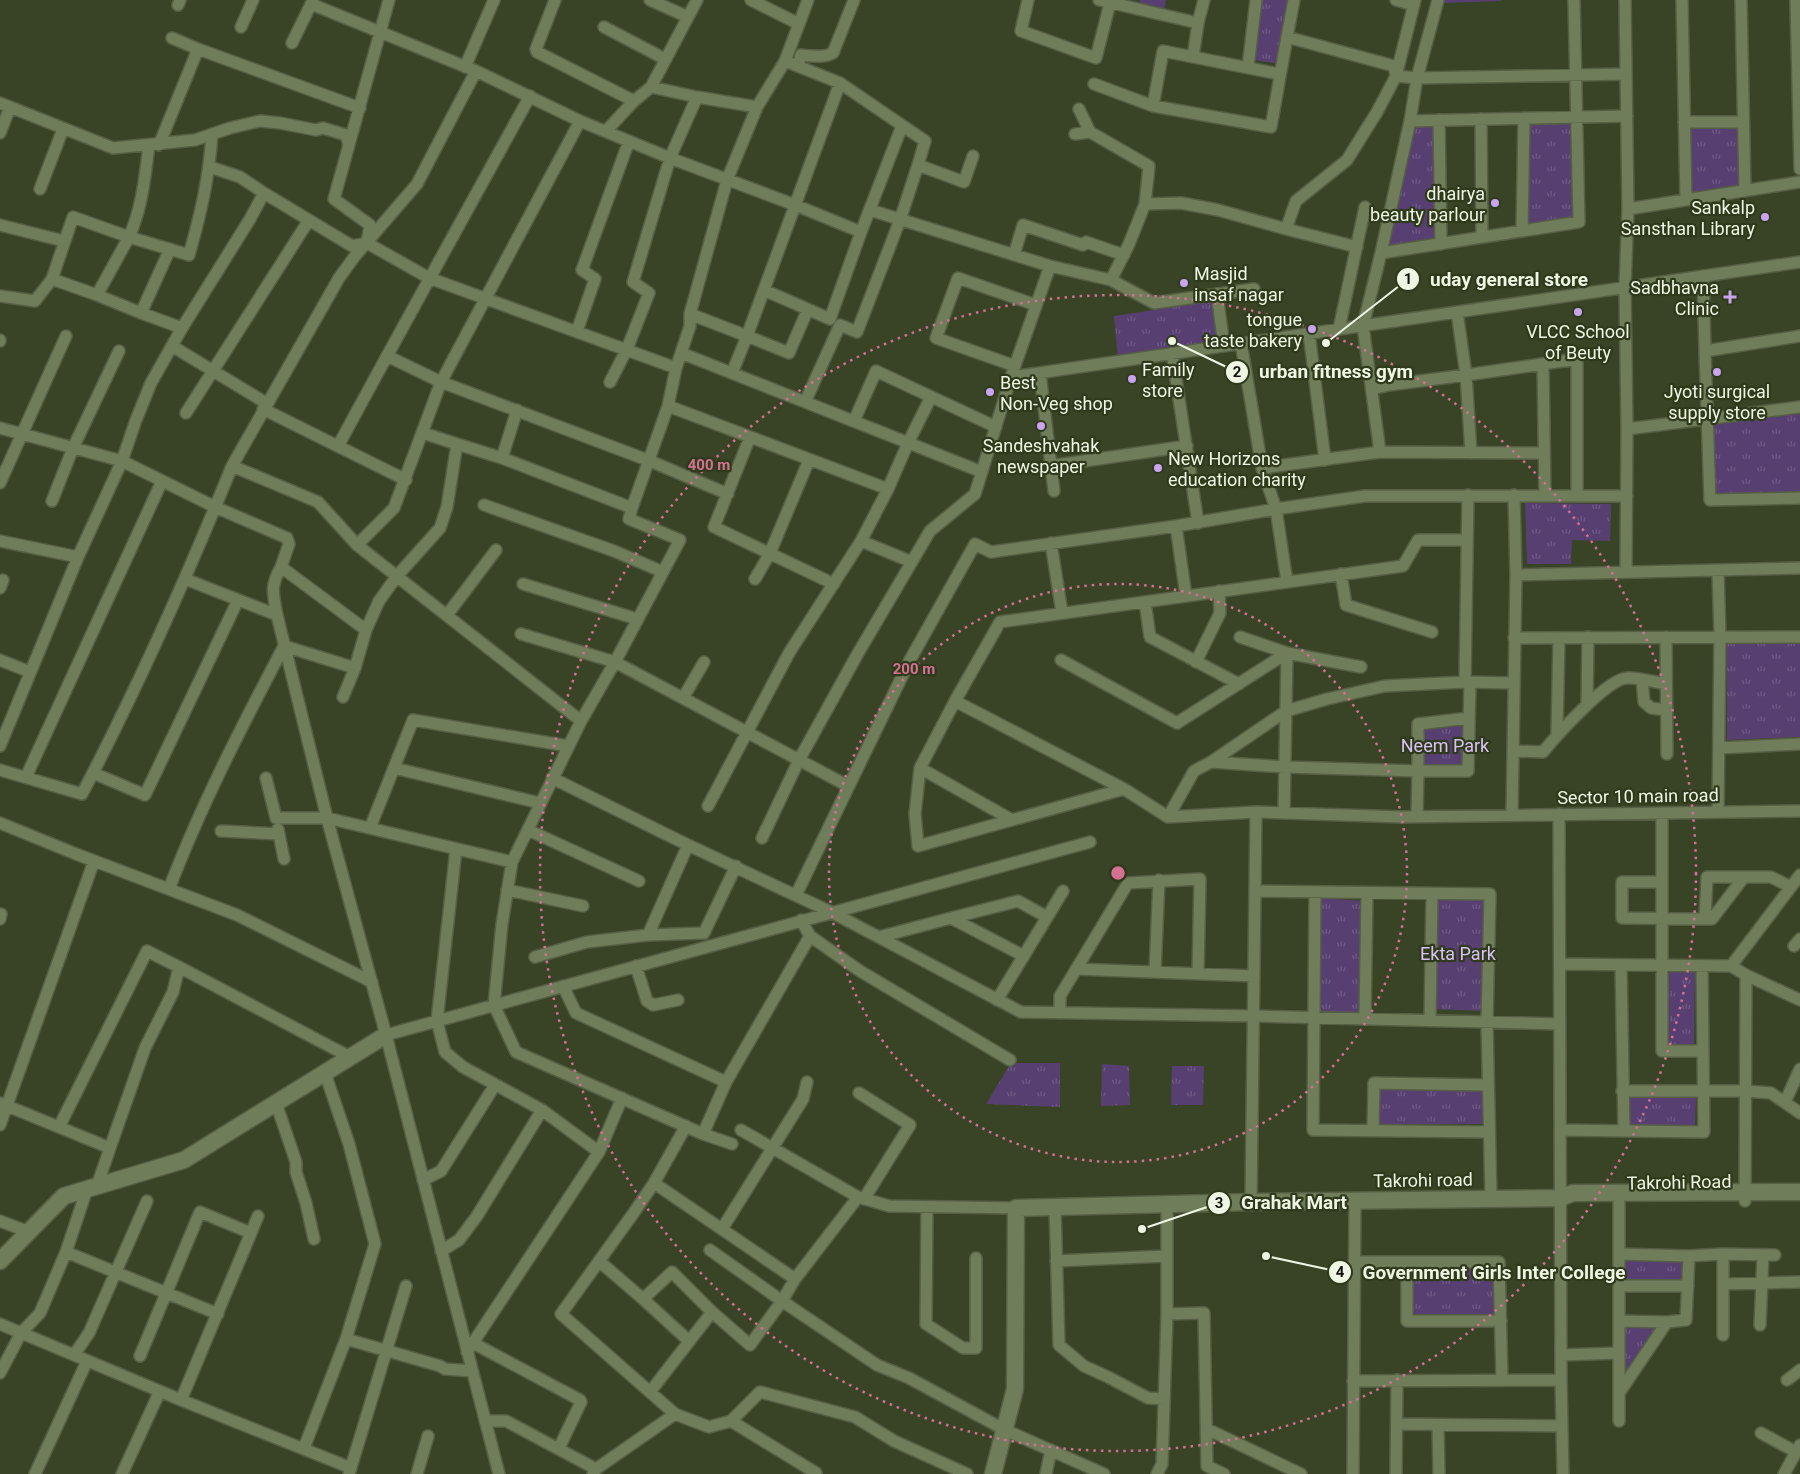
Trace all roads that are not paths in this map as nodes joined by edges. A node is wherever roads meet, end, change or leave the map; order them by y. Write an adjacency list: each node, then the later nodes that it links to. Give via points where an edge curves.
1 (253, 0): 28 (street)
2 (389, 0): 30 (street)
3 (494, 0): 40 (street)
4 (555, 0): 51 (street, via 537,52)
5 (650, 0): 25 (street)
6 (697, 0): 25 (street)
7 (751, 0): 26 (street)
8 (808, 0): 26 (street)
9 (854, 0): 38 (street, via 833,52 817,57 802,56)
10 (1028, 0): 21 (street, via 1021,31 1096,58)
11 (1204, 0): 27 (street)
12 (1256, 0): 39 (street)
13 (1294, 0): 31 (street)
14 (1396, 0): 23 (street)
15 (1438, 0): 45 (street)
16 (1574, 0): 43 (street)
17 (1626, 0): 42 (street)
18 (1682, 0): 64 (street)
19 (1741, 0): 65 (street)
20 (1796, 0): 80 (street)
21 (1105, 1): 24 (street)
22 (312, 2): 30 (street); 33 (street)
23 (1414, 2): 44 (street)
24 (1135, 4): 27 (street)
25 (688, 17): 36 (street)
26 (799, 24): 37 (street)
27 (1198, 24): 35 (street)
28 (240, 27)
29 (604, 27): 36 (street)
30 (379, 33): 40 (street); 55 (street)
31 (1287, 37): 41 (street); 44 (street, via 1394,66)
32 (172, 38): 34 (street)
33 (292, 44)
34 (198, 49): 55 (street); 74 (street)
35 (1193, 57): 39 (street); 53 (street, via 1162,51)
36 (665, 59): 48 (street)
37 (785, 61): 38 (street); 54 (street)
38 (798, 66): 46 (street)
39 (1248, 67): 41 (street)
40 (471, 69): 49 (street); 101 (street, via 417,184)
41 (1279, 74): 53 (street, via 1271,127)
42 (1626, 74): 43 (street); 57 (street)
43 (1576, 75): 45 (street); 58 (street)
44 (1396, 76): 45 (street); 95 (street, via 1347,160 1296,201)
45 (1417, 78): 63 (street)
46 (840, 83): 66 (street); 88 (street)
47 (1094, 84): 53 (street)
48 (651, 87): 50 (street); 51 (street)
49 (530, 96): 62 (street); 111 (street)
50 (697, 97): 54 (street); 77 (street)
51 (634, 101): 68 (street)
52 (5, 105): 67 (street); 70 (street)
53 (1153, 106)
54 (757, 107): 81 (street)
55 (360, 108): 75 (street)
56 (1079, 109): 69 (street)
57 (1627, 116): 58 (street); 90 (street)
58 (1576, 117): 59 (street); 96 (street, via 1578,222)
59 (1524, 118): 60 (street); 96 (street)
60 (1481, 119): 61 (street); 98 (street)
61 (1439, 120): 63 (street); 102 (street)
62 (580, 121): 68 (street); 120 (street)
63 (1410, 121): 105 (street)
64 (1684, 122): 65 (street); 86 (street)
65 (1743, 122): 84 (street)
66 (902, 126): 78 (street, via 925,142); 91 (street)
67 (63, 129): 74 (street, via 113,148); 83 (street)
68 (606, 131): 73 (street)
69 (1090, 132): 72 (street); 87 (street, via 1149,166)
70 (0, 133)
71 (212, 134): 74 (street, via 195,140); 75 (street, via 260,121 316,130 322,128 346,135); 79 (street)
72 (1075, 134)
73 (629, 141): 77 (street); 130 (street, via 582,270 594,279)
74 (154, 145): 99 (street)
75 (349, 145): 101 (street, via 334,200 370,225)
76 (973, 156): 78 (street, via 964,182)
77 (670, 158): 81 (street); 138 (street, via 633,282 649,293)
78 (918, 165): 93 (street)
79 (210, 167): 85 (street, via 240,176); 104 (street, via 189,255)
80 (1800, 169)
81 (727, 180): 88 (street); 125 (street)
82 (1800, 182): 84 (street)
83 (40, 189)
84 (1745, 190): 86 (street)
85 (264, 193): 92 (street); 128 (street)
86 (1686, 200): 90 (street)
87 (1145, 204): 95 (street, via 1181,202); 107 (street)
88 (795, 205): 97 (street); 116 (street)
89 (1365, 207): 103 (street)
90 (1628, 209): 114 (street)
91 (870, 210): 93 (street); 97 (street)
92 (309, 220): 101 (street, via 352,246); 146 (street)
93 (900, 220): 106 (street); 126 (street, via 857,332)
94 (0, 226): 100 (street)
95 (1286, 229): 103 (street)
96 (1522, 231): 98 (street)
97 (861, 232): 126 (street)
98 (1482, 237): 102 (street)
99 (129, 238): 100 (street, via 73,217); 104 (street); 118 (street)
100 (64, 241): 112 (street)
101 (367, 243): 111 (street); 156 (street, via 339,278)
102 (1441, 244): 105 (street)
103 (1357, 246): 129 (street)
104 (170, 249): 124 (street)
105 (1380, 253): 127 (street)
106 (1014, 255): 107 (street, via 1023,225 1083,246 1086,242); 109 (street)
107 (1124, 255): 113 (street)
108 (1800, 262): 110 (street)
109 (1050, 266): 113 (street); 121 (street)
110 (1703, 276): 114 (street); 140 (street)
111 (429, 278): 120 (street); 143 (street)
112 (52, 279): 118 (street); 119 (street, via 35,301)
113 (1111, 280): 117 (street, via 1154,303)
114 (1625, 287): 123 (street); 165 (street)
115 (1254, 289): 117 (street)
116 (764, 290): 122 (street); 133 (street)
117 (1217, 294): 137 (street)
118 (97, 295): 124 (street)
119 (0, 296)
120 (486, 297): 130 (street); 151 (street)
121 (1036, 305): 147 (street); 147 (street, via 958,278 936,338)
122 (808, 309): 126 (street); 133 (street, via 789,353)
123 (1457, 312): 127 (street); 150 (street)
124 (142, 313): 128 (street)
125 (690, 314): 133 (street); 141 (street, via 690,326)
126 (835, 322): 155 (street)
127 (1363, 326): 129 (street); 153 (street)
128 (182, 328): 136 (street)
129 (1339, 329): 131 (street)
130 (577, 331): 138 (street)
131 (1309, 334): 135 (street); 179 (street)
132 (66, 336): 167 (street)
133 (747, 336): 148 (street)
134 (1800, 336): 140 (street)
135 (1241, 343): 137 (street); 184 (street)
136 (172, 346): 146 (street); 180 (street, via 151,383)
137 (1224, 346): 142 (street)
138 (627, 350): 145 (street); 152 (street)
139 (119, 351): 173 (street)
140 (1705, 351): 161 (street)
141 (681, 353): 145 (street); 148 (street)
142 (1172, 354): 149 (street); 172 (street)
143 (387, 356): 151 (street); 171 (street)
144 (1543, 364): 150 (street); 176 (street); 195 (street, via 1576,359)
145 (676, 368): 157 (street)
146 (212, 370): 156 (street); 160 (street)
147 (1013, 372): 149 (street); 163 (street)
148 (732, 373): 155 (street)
149 (1040, 373): 183 (street)
150 (1466, 375): 153 (street); 175 (street)
151 (441, 382): 159 (street); 166 (street)
152 (610, 382)
153 (1372, 389): 174 (street)
154 (931, 397): 162 (street, via 876,371); 163 (street); 169 (street)
155 (805, 402): 162 (street)
156 (264, 406): 171 (street); 182 (street)
157 (668, 406): 168 (street); 181 (street)
158 (1800, 407): 161 (street)
159 (517, 410): 177 (street); 181 (street)
160 (186, 413)
161 (1707, 419): 165 (street); 197 (street, via 1710,500)
162 (854, 421): 169 (street)
163 (996, 427): 185 (street)
164 (0, 428): 167 (street)
165 (1627, 429): 196 (street)
166 (423, 433): 170 (street); 186 (street)
167 (21, 434): 173 (street); 188 (street)
168 (750, 437): 178 (street); 191 (street)
169 (908, 442): 185 (street); 189 (street)
170 (457, 444): 177 (street); 221 (street, via 447,507 440,528)
171 (338, 446): 186 (street)
172 (1187, 446): 183 (street); 203 (street)
173 (73, 448): 180 (street); 198 (street)
174 (1380, 452): 175 (street); 179 (street)
175 (1471, 453): 176 (street)
176 (1544, 453): 194 (street)
177 (502, 458): 201 (street)
178 (809, 460): 189 (street); 211 (street)
179 (1325, 460): 184 (street)
180 (122, 461): 187 (street); 212 (street)
181 (650, 461): 191 (street); 201 (street)
182 (232, 466): 200 (street); 209 (street, via 318,502)
183 (1050, 466): 190 (street)
184 (1262, 468): 202 (street)
185 (982, 472): 213 (street, via 975,494 930,531)
186 (406, 480): 209 (street, via 394,508)
187 (162, 481): 200 (street); 284 (street)
188 (0, 483)
189 (888, 489): 207 (street)
190 (1054, 491)
191 (728, 494): 211 (street, via 714,527)
192 (1468, 495): 193 (street); 202 (street, via 1365,496); 205 (street)
193 (1514, 495): 194 (street); 220 (street)
194 (1544, 496): 195 (street)
195 (1577, 496): 196 (street)
196 (1627, 496): 216 (street)
197 (1800, 498)
198 (52, 501)
199 (484, 505): 218 (street)
200 (215, 508): 214 (street, via 287,538 289,544); 222 (street)
201 (632, 508): 218 (street, via 629,519 680,540)
202 (1276, 509): 203 (street); 224 (street)
203 (1198, 523): 204 (street)
204 (1176, 526): 208 (street); 228 (street)
205 (1467, 540): 219 (street, via 1418,540 1403,566); 256 (street)
206 (0, 541): 212 (street)
207 (861, 541): 213 (street); 226 (street)
208 (1051, 543): 231 (street); 287 (street, via 991,552 975,544 910,660)
209 (357, 545): 221 (street)
210 (496, 550): 233 (street)
211 (770, 553): 223 (street); 226 (street)
212 (78, 557): 254 (street)
213 (912, 562): 276 (street)
214 (281, 568): 232 (street, via 272,588); 235 (street)
215 (1800, 568): 217 (street)
216 (1626, 571): 217 (street); 220 (street)
217 (1718, 571): 238 (street)
218 (663, 572): 234 (street)
219 (1341, 574): 224 (street); 236 (street, via 1346,605)
220 (1516, 575): 242 (street)
221 (397, 576): 233 (street); 235 (street, via 379,600)
222 (185, 579): 229 (street); 283 (street)
223 (755, 579)
224 (1287, 582): 227 (street)
225 (523, 584): 234 (street)
226 (834, 584): 268 (street, via 789,653)
227 (1219, 591): 228 (street); 251 (street, via 1220,612)
228 (1186, 596): 230 (street)
229 (238, 600): 232 (street); 283 (street, via 145,795)
230 (1145, 602): 231 (street); 251 (street, via 1150,638)
231 (1062, 613): 262 (street, via 1000,622)
232 (276, 615): 245 (street)
233 (447, 615): 267 (street)
234 (637, 619): 249 (street)
235 (366, 630): 253 (street)
236 (1432, 632)
237 (521, 634): 249 (street)
238 (1720, 636): 240 (street); 241 (street); 273 (street)
239 (1240, 637): 246 (street)
240 (1666, 637): 244 (street); 259 (street)
241 (1800, 637)
242 (1514, 638): 243 (street); 257 (street)
243 (1559, 638): 244 (street); 269 (street)
244 (1588, 638): 263 (street)
245 (284, 646): 253 (street); 301 (street); 322 (street, via 229,751)
246 (1286, 654): 252 (street); 258 (street); 265 (street)
247 (0, 660): 254 (street)
248 (1061, 660): 258 (street, via 1177,723)
249 (615, 662): 261 (street); 267 (street)
250 (704, 662): 261 (street)
251 (1196, 662): 258 (street)
252 (1361, 667)
253 (355, 668): 260 (street)
254 (30, 672): 271 (street)
255 (1642, 680): 259 (street); 263 (street, via 1626,678 1602,691); 264 (street, via 1644,702 1651,708)
256 (1468, 682): 257 (street); 265 (street, via 1385,686); 266 (street)
257 (1514, 683): 274 (street)
258 (1239, 684)
259 (1666, 684): 264 (street)
260 (343, 696)
261 (684, 698): 268 (street)
262 (955, 701): 280 (street); 288 (street)
263 (1587, 705): 269 (street)
264 (1666, 710): 275 (street)
265 (1286, 711): 277 (street); 278 (street)
266 (1469, 718): 282 (street, via 1418,724); 282 (street, via 1468,771)
267 (581, 721): 272 (street)
268 (747, 732): 276 (street); 290 (street)
269 (1557, 734): 274 (street, via 1543,752)
270 (1800, 744): 273 (street)
271 (0, 746)
272 (568, 746): 279 (street, via 413,720); 286 (street)
273 (1719, 748): 293 (street)
274 (1513, 751): 297 (street)
275 (1667, 754)
276 (799, 760): 287 (street); 308 (street)
277 (1211, 762): 278 (street); 298 (street, via 1194,772)
278 (1285, 767): 282 (street); 294 (street)
279 (394, 768): 289 (street); 304 (street)
280 (920, 768): 302 (street); 302 (street, via 915,814 918,846)
281 (0, 770): 284 (street)
282 (1418, 771): 299 (street)
283 (93, 773): 284 (street, via 82,794)
284 (26, 777)
285 (266, 778): 300 (street)
286 (552, 778): 289 (street); 310 (street)
287 (848, 786): 329 (street)
288 (1124, 789): 298 (street); 302 (street)
289 (540, 803): 305 (street)
290 (708, 806)
291 (1800, 810): 293 (street, Sector 10 main road)
292 (1256, 812): 294 (street, Sector 10 main road); 298 (street, Sector 10 main road); 325 (street)
293 (1718, 812): 295 (street, Sector 10 main road)
294 (1284, 813): 299 (street, Sector 10 main road)
295 (1662, 813): 296 (street, Sector 10 main road); 320 (street)
296 (1559, 814): 297 (street, Sector 10 main road); 342 (street)
297 (1512, 815): 299 (street, Sector 10 main road)
298 (1168, 817)
299 (1417, 817)
300 (276, 818): 301 (street); 307 (street)
301 (327, 818): 304 (street); 354 (street)
302 (1012, 820)
303 (0, 823): 313 (street)
304 (370, 828): 311 (street)
305 (528, 830): 314 (street); 319 (street)
306 (221, 831): 307 (street)
307 (279, 834): 312 (street)
308 (762, 838)
309 (1090, 842): 331 (street)
310 (688, 845): 315 (street); 337 (street)
311 (456, 849): 314 (street); 364 (street)
312 (284, 859)
313 (94, 861): 322 (street); 385 (street)
314 (512, 862): 323 (street)
315 (736, 866): 329 (street); 337 (street, via 704,933)
316 (1800, 875): 321 (street)
317 (1744, 877): 321 (street, via 1771,876); 335 (street, via 1712,919); 335 (street, via 1707,877)
318 (1159, 880): 349 (street, via 1128,883); 350 (street); 351 (street, via 1200,879)
319 (638, 881)
320 (1662, 882): 334 (street); 334 (street, via 1622,882 1622,918)
321 (1791, 887): 348 (street)
322 (168, 889): 354 (street, via 237,915)
323 (507, 890): 330 (street); 359 (street)
324 (1064, 891): 332 (street)
325 (1255, 891): 326 (street); 353 (street)
326 (1315, 892): 327 (street); 362 (street)
327 (1367, 893): 328 (street); 363 (street)
328 (1432, 894): 365 (street); 366 (street, via 1490,894)
329 (796, 895): 331 (street)
330 (583, 906)
331 (831, 912): 336 (street); 339 (street)
332 (1047, 917): 333 (street, via 1018,901); 340 (street)
333 (951, 918): 339 (street); 340 (street)
334 (1661, 919): 335 (street); 344 (street)
335 (1705, 919)
336 (801, 920): 338 (street); 346 (street)
337 (648, 935): 341 (street, via 587,942)
338 (810, 936): 371 (street, via 860,971); 374 (street)
339 (879, 937): 357 (street)
340 (1024, 956): 357 (street)
341 (535, 958)
342 (1560, 964): 343 (street); 367 (street)
343 (1621, 965): 344 (street); 378 (street)
344 (1661, 965): 347 (street); 369 (street, via 1662,1051)
345 (180, 966): 370 (street); 390 (street, via 147,951); 398 (street, via 172,992 145,1048)
346 (636, 966): 355 (street); 356 (street, via 647,1001 653,1005)
347 (1702, 966): 348 (street); 369 (street)
348 (1732, 966): 352 (street)
349 (1076, 969): 350 (street); 360 (street, via 1060,996)
350 (1155, 972): 351 (street)
351 (1198, 974): 353 (street)
352 (1746, 975): 358 (street); 380 (street)
353 (1254, 976): 361 (street)
354 (372, 982): 368 (street)
355 (563, 986): 359 (street); 374 (street, via 576,1013)
356 (678, 1000)
357 (997, 1000): 360 (street, via 1020,1012)
358 (1800, 1000)
359 (494, 1005): 364 (street); 382 (street, via 516,1052)
360 (1060, 1013): 361 (street)
361 (1253, 1016): 362 (street); 412 (street)
362 (1314, 1018): 363 (street); 392 (street, via 1313,1130)
363 (1365, 1019): 365 (street)
364 (437, 1021): 368 (street); 376 (street, via 444,1052)
365 (1430, 1021): 366 (street)
366 (1487, 1022): 367 (street); 377 (street)
367 (1560, 1024): 393 (street)
368 (386, 1035): 370 (street); 401 (street)
369 (1703, 1051): 379 (street)
370 (350, 1057): 373 (street)
371 (1010, 1060)
372 (1800, 1069): 383 (street)
373 (325, 1073): 384 (street); 460 (street, via 349,1144 375,1244)
374 (726, 1082): 396 (street)
375 (807, 1082): 399 (street, via 803,1099)
376 (495, 1085): 386 (street); 401 (street, via 441,1171)
377 (1488, 1085): 392 (street, via 1374,1083); 395 (street)
378 (1622, 1091): 379 (street); 394 (street)
379 (1703, 1091): 380 (street); 394 (street, via 1704,1132)
380 (1746, 1091): 383 (street, via 1771,1093); 405 (street)
381 (860, 1094): 406 (street, via 910,1125)
382 (622, 1098): 389 (street); 400 (street)
383 (1785, 1102): 387 (street)
384 (276, 1103): 403 (street, via 184,1160); 423 (street, via 296,1162)
385 (4, 1104): 388 (street); 390 (street)
386 (542, 1110): 400 (street); 425 (street, via 477,1216 459,1240)
387 (1800, 1113)
388 (0, 1125)
389 (686, 1126): 396 (street); 402 (street)
390 (59, 1127): 398 (street)
391 (740, 1130): 399 (street)
392 (1373, 1130): 395 (street)
393 (1560, 1130): 394 (street); 407 (street)
394 (1624, 1131)
395 (1489, 1132): 408 (street)
396 (703, 1134): 397 (street)
397 (732, 1144)
398 (110, 1148): 403 (street)
399 (772, 1148): 406 (street); 420 (street)
400 (599, 1152): 462 (street)
401 (423, 1180): 425 (street)
402 (654, 1183): 420 (street); 435 (street)
403 (92, 1188): 421 (street, via 64,1196); 426 (street)
404 (1800, 1192): 405 (street)
405 (1745, 1197): 407 (street, via 1573,1193); 410 (street, Takrohi Road); 413 (street, Takrohi Road)
406 (861, 1198): 415 (street, via 889,1206); 440 (street)
407 (1560, 1198): 408 (street, Takrohi road); 413 (street, Takrohi Road, via 1574,1203); 466 (street)
408 (1491, 1199): 409 (street, Takrohi road)
409 (1355, 1200): 412 (street, Takrohi road); 437 (street)
410 (1800, 1200)
411 (147, 1201): 439 (street)
412 (1250, 1202): 414 (street, Takrohi road)
413 (1619, 1203): 427 (street)
414 (1167, 1204): 416 (street, Takrohi road); 431 (street)
415 (927, 1207): 417 (street); 433 (street, via 926,1324 963,1348 976,1348)
416 (1055, 1207): 417 (street, Takrohi road); 436 (street)
417 (1016, 1208): 490 (street, via 1015,1389)
418 (258, 1216): 422 (street)
419 (0, 1221): 421 (street)
420 (722, 1229): 440 (street)
421 (28, 1232): 434 (street)
422 (251, 1233): 447 (street, via 200,1212); 451 (street)
423 (314, 1239)
424 (710, 1250): 449 (street)
425 (442, 1251): 462 (street)
426 (66, 1252): 439 (street); 458 (street, via 40,1313)
427 (1619, 1254): 432 (street); 445 (street)
428 (1723, 1254): 429 (street); 432 (street); 443 (street)
429 (1763, 1255): 430 (street); 442 (street)
430 (1775, 1255)
431 (1167, 1256): 436 (street); 452 (street)
432 (1689, 1256): 446 (street)
433 (976, 1258)
434 (0, 1261)
435 (599, 1261): 448 (street); 478 (street, via 560,1314)
436 (1056, 1262): 481 (street, via 1059,1345 1084,1366 1148,1398)
437 (1354, 1262): 438 (street); 472 (street)
438 (1407, 1262): 453 (street, via 1500,1262); 453 (street, via 1407,1321)
439 (115, 1273): 447 (street); 465 (street, via 89,1333)
440 (795, 1279): 449 (street)
441 (1800, 1282): 442 (street)
442 (1762, 1283): 443 (street); 457 (street)
443 (1723, 1284): 459 (street)
444 (406, 1286): 463 (street)
445 (1619, 1286): 446 (street); 454 (street)
446 (1688, 1286): 455 (street, via 1686,1320)
447 (167, 1293): 451 (street); 467 (street)
448 (643, 1300): 450 (street, via 672,1272); 461 (street)
449 (782, 1301): 450 (street, via 750,1345); 490 (street, via 877,1365 909,1378)
450 (712, 1312): 461 (street)
451 (218, 1314): 480 (street)
452 (1167, 1314): 481 (street); 489 (street, via 1204,1313)
453 (1501, 1321): 474 (street)
454 (1619, 1322): 455 (street); 464 (street)
455 (1667, 1322): 479 (street)
456 (0, 1324): 458 (street)
457 (1760, 1325)
458 (21, 1333): 465 (street); 471 (street)
459 (1723, 1335)
460 (346, 1339): 463 (street); 493 (street)
461 (688, 1342): 478 (street)
462 (470, 1347): 470 (street); 494 (street, via 580,1400)
463 (386, 1351): 470 (street, via 445,1369); 497 (street)
464 (1619, 1353): 466 (street); 479 (street)
465 (74, 1355): 468 (street)
466 (1561, 1355): 475 (street)
467 (140, 1356)
468 (87, 1361): 477 (street); 500 (street)
469 (1800, 1370): 476 (street)
470 (472, 1371): 483 (street)
471 (0, 1373)
472 (1353, 1380): 473 (street); 511 (street)
473 (1397, 1380): 474 (street); 486 (street)
474 (1502, 1380): 475 (street)
475 (1561, 1380): 488 (street)
476 (1787, 1380)
477 (160, 1391): 480 (street); 501 (street)
478 (650, 1392): 482 (street)
479 (1619, 1393): 485 (street)
480 (182, 1400): 493 (street)
481 (1164, 1400): 508 (street, via 1162,1464)
482 (674, 1414): 484 (street, via 710,1427); 498 (street)
483 (485, 1421): 494 (street, via 506,1422); 503 (street)
484 (731, 1421): 499 (street); 504 (street, via 760,1392 855,1417 894,1441)
485 (1619, 1421)
486 (1397, 1424): 487 (street); 512 (street)
487 (1438, 1425): 488 (street); 513 (street)
488 (1562, 1426): 514 (street)
489 (1207, 1429): 509 (street, via 1207,1466); 510 (street)
490 (1004, 1430): 496 (street); 505 (street)
491 (1761, 1433): 495 (street)
492 (428, 1436): 502 (street)
493 (304, 1448): 497 (street)
494 (559, 1448): 498 (street)
495 (1798, 1449): 515 (street)
496 (1051, 1450): 506 (street); 507 (street)
497 (350, 1471)
498 (594, 1471)
499 (816, 1473)
500 (35, 1474)
501 (122, 1474)
502 (417, 1474)
503 (499, 1474)
504 (967, 1474)
505 (993, 1474)
506 (1046, 1474)
507 (1104, 1474)
508 (1157, 1474)
509 (1224, 1474)
510 (1301, 1474)
511 (1352, 1474)
512 (1396, 1474)
513 (1439, 1474)
514 (1563, 1474)
515 (1784, 1474)

